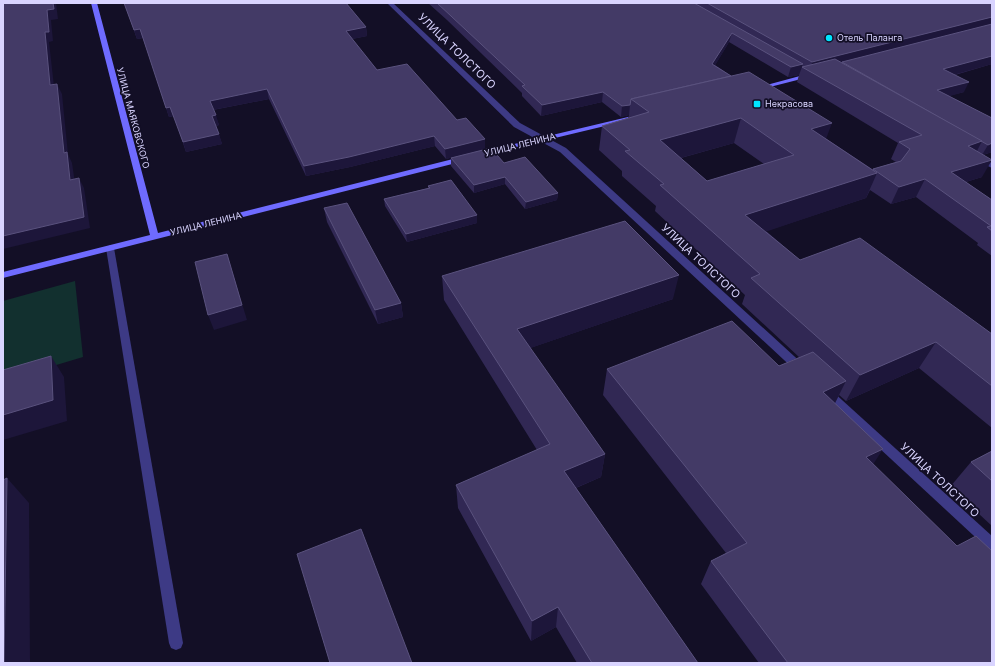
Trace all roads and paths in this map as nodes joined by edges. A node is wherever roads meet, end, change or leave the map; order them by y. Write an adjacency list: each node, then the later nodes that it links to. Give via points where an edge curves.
1 (94, 3): 9 (street, УЛИЦА МАЯКОВСКОГО)
2 (390, 3): 6 (street, УЛИЦА ТОЛСТОГО, via 517,126)
3 (803, 72): 4 (street, via 813,75)
4 (752, 89)
5 (632, 118): 6 (street, УЛИЦА ЛЕНИНА)
6 (542, 139): 9 (street, УЛИЦА ЛЕНИНА); 12 (street, УЛИЦА ТОЛСТОГО, via 563,150)
7 (972, 154): 8 (street)
8 (992, 166)
9 (155, 237): 10 (street, УЛИЦА ЛЕНИНА)
10 (110, 248): 11 (street, УЛИЦА ЛЕНИНА); 15 (street)
11 (3, 275)
12 (810, 377)
13 (822, 388): 14 (street, УЛИЦА ТОЛСТОГО)
14 (992, 544)
15 (176, 643)

